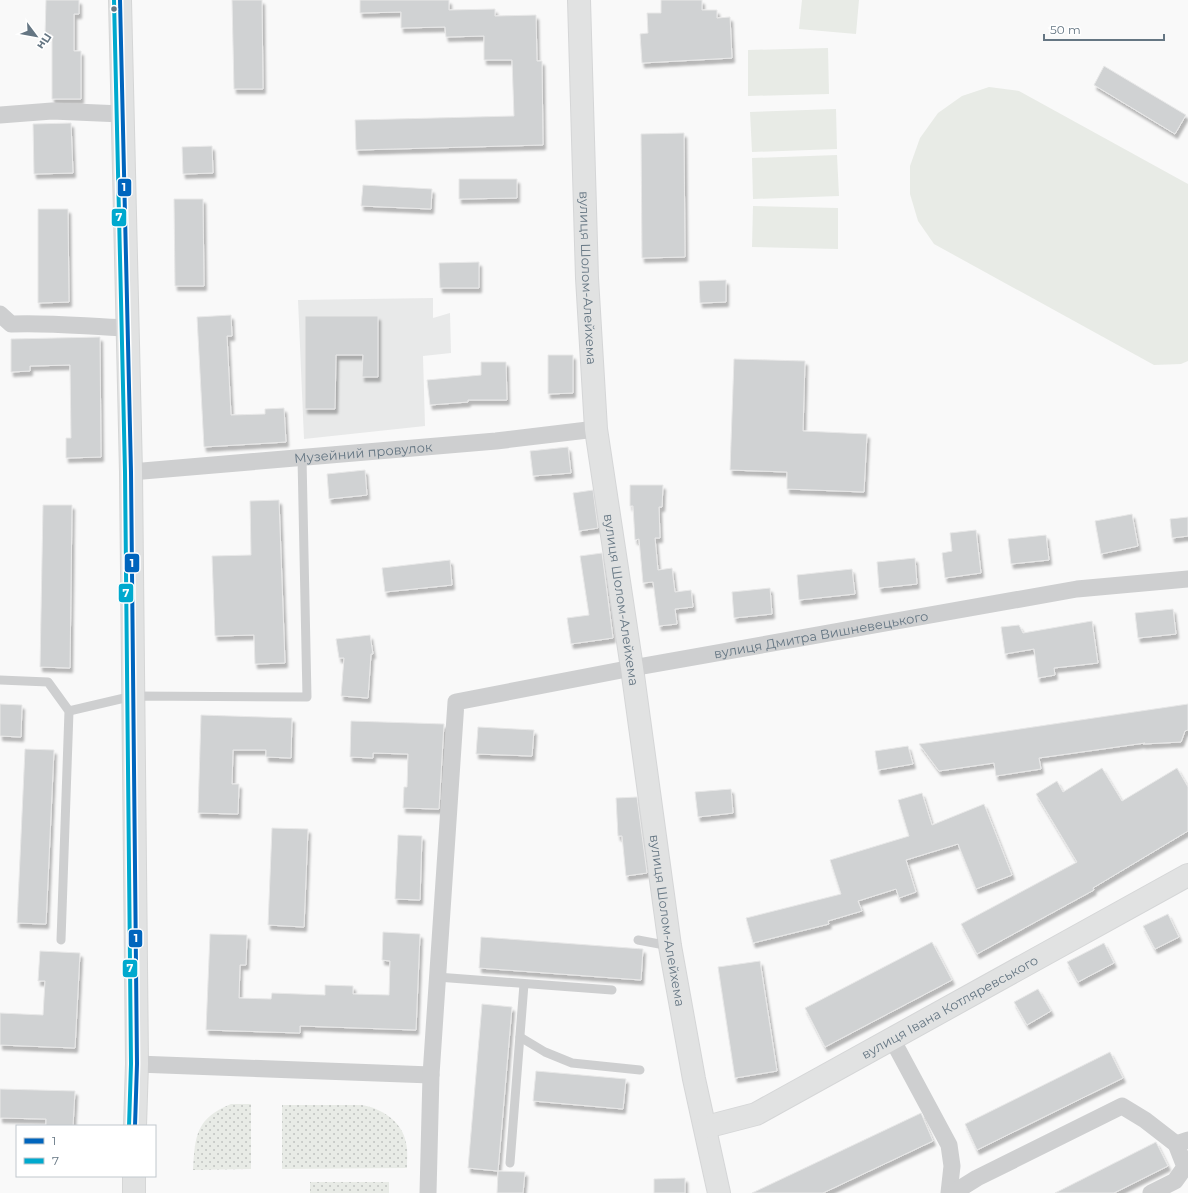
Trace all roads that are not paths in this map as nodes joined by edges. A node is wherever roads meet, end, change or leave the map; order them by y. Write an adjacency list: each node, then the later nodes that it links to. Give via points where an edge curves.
1 (120, 0): 3 (main road)
2 (579, 0): 7 (main road, вулиця Шолом-Алейхема, via 587,278)
3 (122, 114): 4 (street, via 52,111); 6 (main road)
4 (0, 115)
5 (0, 314): 6 (street, via 11,324)
6 (128, 328): 9 (main road)
7 (596, 429): 8 (street, Музейний провулок, via 496,441); 11 (main road, вулиця Шолом-Алейхема)
8 (302, 458): 9 (street, Музейний провулок); 13 (lane, via 306,697)
9 (131, 472): 13 (main road)
10 (1188, 579): 11 (street, вулиця Дмитра Вишневецького, via 1077,589)
11 (632, 668): 18 (main road, вулиця Шолом-Алейхема); 19 (street, вулиця Дмитра Вишневецького, via 456,702)
12 (0, 680): 14 (lane, via 48,682)
13 (133, 696): 14 (lane); 24 (main road)
14 (68, 710): 16 (lane)
15 (1188, 875): 23 (main road, вулиця Івана Котляревського)
16 (61, 940)
17 (638, 940): 18 (lane)
18 (670, 946): 28 (main road, вулиця Шолом-Алейхема, via 694,1079)
19 (437, 976): 20 (lane); 26 (street)
20 (524, 984): 21 (lane); 22 (lane)
21 (612, 990)
22 (520, 1037): 25 (lane, via 545,1052 572,1063); 30 (lane)
23 (892, 1039): 28 (main road, вулиця Івана Котляревського, via 756,1114); 35 (street, via 949,1146 952,1166)
24 (137, 1064): 26 (street); 27 (main road)
25 (640, 1070)
26 (431, 1076): 33 (street)
27 (135, 1125)
28 (706, 1127): 34 (main road, вулиця Шолом-Алейхема)
29 (1182, 1142): 36 (street, via 1122,1106 977,1178); 37 (street, via 1185,1167 1175,1181)
30 (510, 1163)
31 (134, 1177): 32 (main road)
32 (134, 1193)
33 (428, 1193)
34 (719, 1193)
35 (949, 1193)
36 (953, 1193)
37 (1152, 1193)

